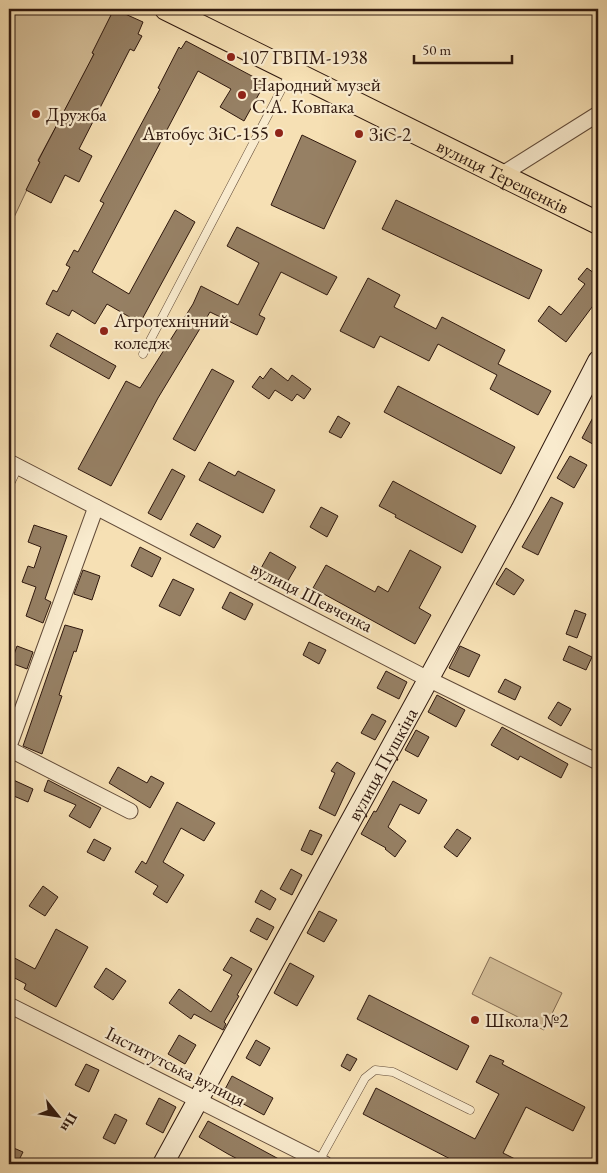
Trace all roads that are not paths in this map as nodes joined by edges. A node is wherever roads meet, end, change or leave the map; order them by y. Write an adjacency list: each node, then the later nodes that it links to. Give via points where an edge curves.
1 (166, 9): 2 (main road, вулиця Терещенків)
2 (291, 71): 4 (main road, вулиця Терещенків); 6 (lane)
3 (598, 114): 4 (street)
4 (501, 175): 5 (main road, вулиця Терещенків)
5 (598, 223)
6 (143, 354)
7 (598, 361): 11 (street, вулиця Пушкіна)
8 (13, 465): 9 (lane); 10 (street, вулиця Шевченка)
9 (9, 486)
10 (96, 507): 11 (street, вулиця Шевченка); 12 (street)
11 (428, 679): 13 (street, вулиця Шевченка); 17 (street, вулиця Пушкіна)
12 (9, 748): 15 (street)
13 (591, 753): 14 (street, вулиця Шевченка)
14 (598, 762)
15 (130, 811)
16 (9, 1005): 17 (street, Інститутська вулиця)
17 (198, 1098): 19 (street, Інститутська вулиця); 20 (street, вулиця Пушкіна)
18 (470, 1110): 19 (lane, via 393,1072 375,1070 365,1078)
19 (322, 1163)
20 (163, 1164)

